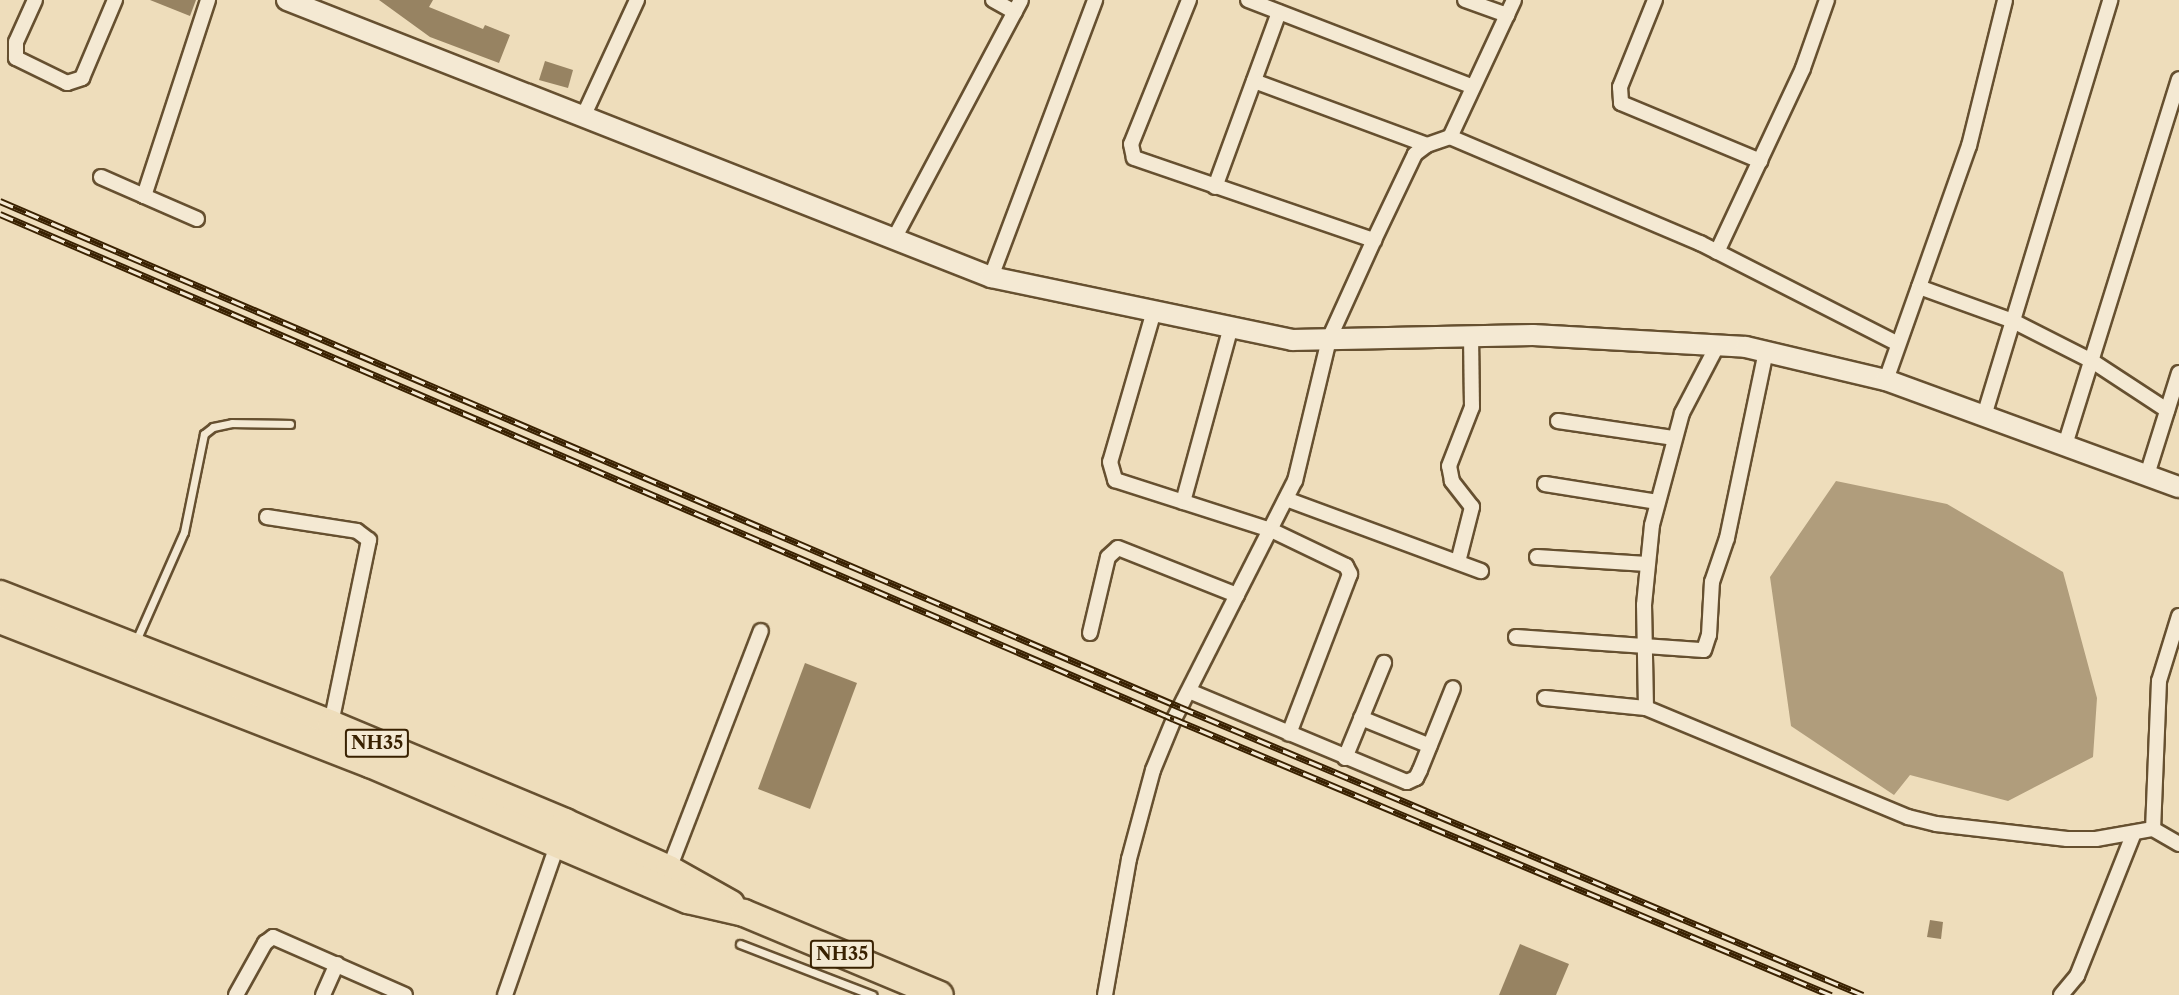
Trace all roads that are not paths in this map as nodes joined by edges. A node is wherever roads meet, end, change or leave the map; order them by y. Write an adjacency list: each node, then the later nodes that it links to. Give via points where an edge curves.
1 (35, 0): 2 (street, via 16,42 16,58 67,83 82,78)
2 (115, 0)
3 (208, 0): 28 (street)
4 (286, 0): 22 (street)
5 (637, 0): 22 (street)
6 (993, 0): 16 (street)
7 (1095, 0): 33 (street)
8 (1189, 0): 27 (street, via 1131,151 1142,163)
9 (1248, 0): 17 (street)
10 (1465, 0): 18 (street)
11 (1514, 0): 18 (street)
12 (1655, 0): 25 (street, via 1620,87 1621,103)
13 (1827, 0): 25 (street, via 1803,68)
14 (2005, 0): 34 (street, via 1969,146)
15 (2110, 0): 36 (street)
16 (1018, 6): 30 (street)
17 (1279, 12): 20 (street); 21 (street)
18 (1507, 15): 21 (street)
19 (2179, 79): 43 (street)
20 (1254, 81): 24 (street); 27 (street)
21 (1473, 87): 23 (street)
22 (583, 117): 30 (street)
23 (1450, 137): 24 (street); 32 (street)
24 (1427, 145): 31 (street, via 1415,154)
25 (1760, 161): 32 (street)
26 (101, 177): 28 (street)
27 (1215, 187): 31 (street)
28 (144, 196): 29 (street)
29 (197, 219)
30 (895, 237): 33 (street)
31 (1374, 240): 39 (street)
32 (1717, 252): 40 (street)
33 (991, 277): 35 (street)
34 (1919, 286): 36 (street); 40 (street)
35 (1154, 311): 37 (street); 56 (street, via 1110,471 1115,480)
36 (2013, 321): 43 (street); 47 (street)
37 (1231, 327): 39 (street, via 1292,340); 56 (street)
38 (1471, 336): 39 (street); 41 (street, via 1533,335); 61 (street, via 1472,407 1449,466 1452,481 1472,507)
39 (1329, 339): 55 (street, via 1295,481)
40 (1898, 344): 45 (street)
41 (1717, 346): 42 (street); 50 (street)
42 (1766, 352): 45 (street); 72 (street, via 1726,538 1712,582 1708,644 1696,653)
43 (2092, 361): 46 (street); 51 (street)
44 (2179, 374): 46 (street)
45 (1886, 380): 47 (street)
46 (2168, 410): 52 (street)
47 (1984, 416): 51 (street)
48 (1558, 421): 50 (street)
49 (290, 424): 71 (lane, via 232,423 213,427 204,434 183,531)
50 (1674, 438): 57 (street)
51 (2065, 445): 52 (street)
52 (2147, 475): 54 (street)
53 (1545, 484): 57 (street)
54 (2179, 487)
55 (1286, 499): 59 (street); 61 (street)
56 (1183, 502): 59 (street)
57 (1658, 502): 62 (street)
58 (267, 517): 79 (street, via 357,531 369,540)
59 (1271, 530): 65 (street); 80 (street, via 1346,566 1350,574)
60 (1536, 557): 62 (street)
61 (1458, 562): 63 (street)
62 (1647, 564): 72 (street)
63 (1481, 571)
64 (0, 594): 71 (highway, NH35)
65 (1237, 595): 69 (street, via 1118,548 1108,557); 75 (street)
66 (2179, 616): 83 (street, via 2159,681)
67 (0, 620): 85 (highway, NH35, via 370,764)
68 (761, 631): 87 (street)
69 (1090, 633)
70 (1516, 637): 72 (street)
71 (133, 647): 79 (highway, NH35)
72 (1645, 648): 77 (street)
73 (1384, 663): 78 (street)
74 (1454, 688): 81 (street)
75 (1189, 691): 80 (street); 97 (street, via 1153,770 1129,859)
76 (1545, 698): 77 (street)
77 (1646, 708): 84 (street, via 1908,817 1936,824 2067,839)
78 (1361, 718): 81 (street); 82 (street)
79 (331, 724): 87 (highway, NH35)
80 (1289, 734): 82 (street)
81 (1430, 746): 82 (street, via 1416,778 1407,782)
82 (1345, 758)
83 (2153, 829): 84 (street); 86 (street)
84 (2134, 833): 98 (street, via 2077,976)
85 (558, 843): 88 (highway, NH35, via 688,900); 94 (street)
86 (2179, 844)
87 (669, 869): 88 (highway, NH35)
88 (744, 913): 96 (highway, NH35)
89 (741, 944): 95 (lane)
90 (337, 964): 91 (street, via 273,937 265,943); 92 (street); 93 (street)
91 (236, 995)
92 (323, 995)
93 (404, 995)
94 (505, 995)
95 (872, 995)
96 (940, 995)
97 (1105, 995)
98 (2061, 995)

